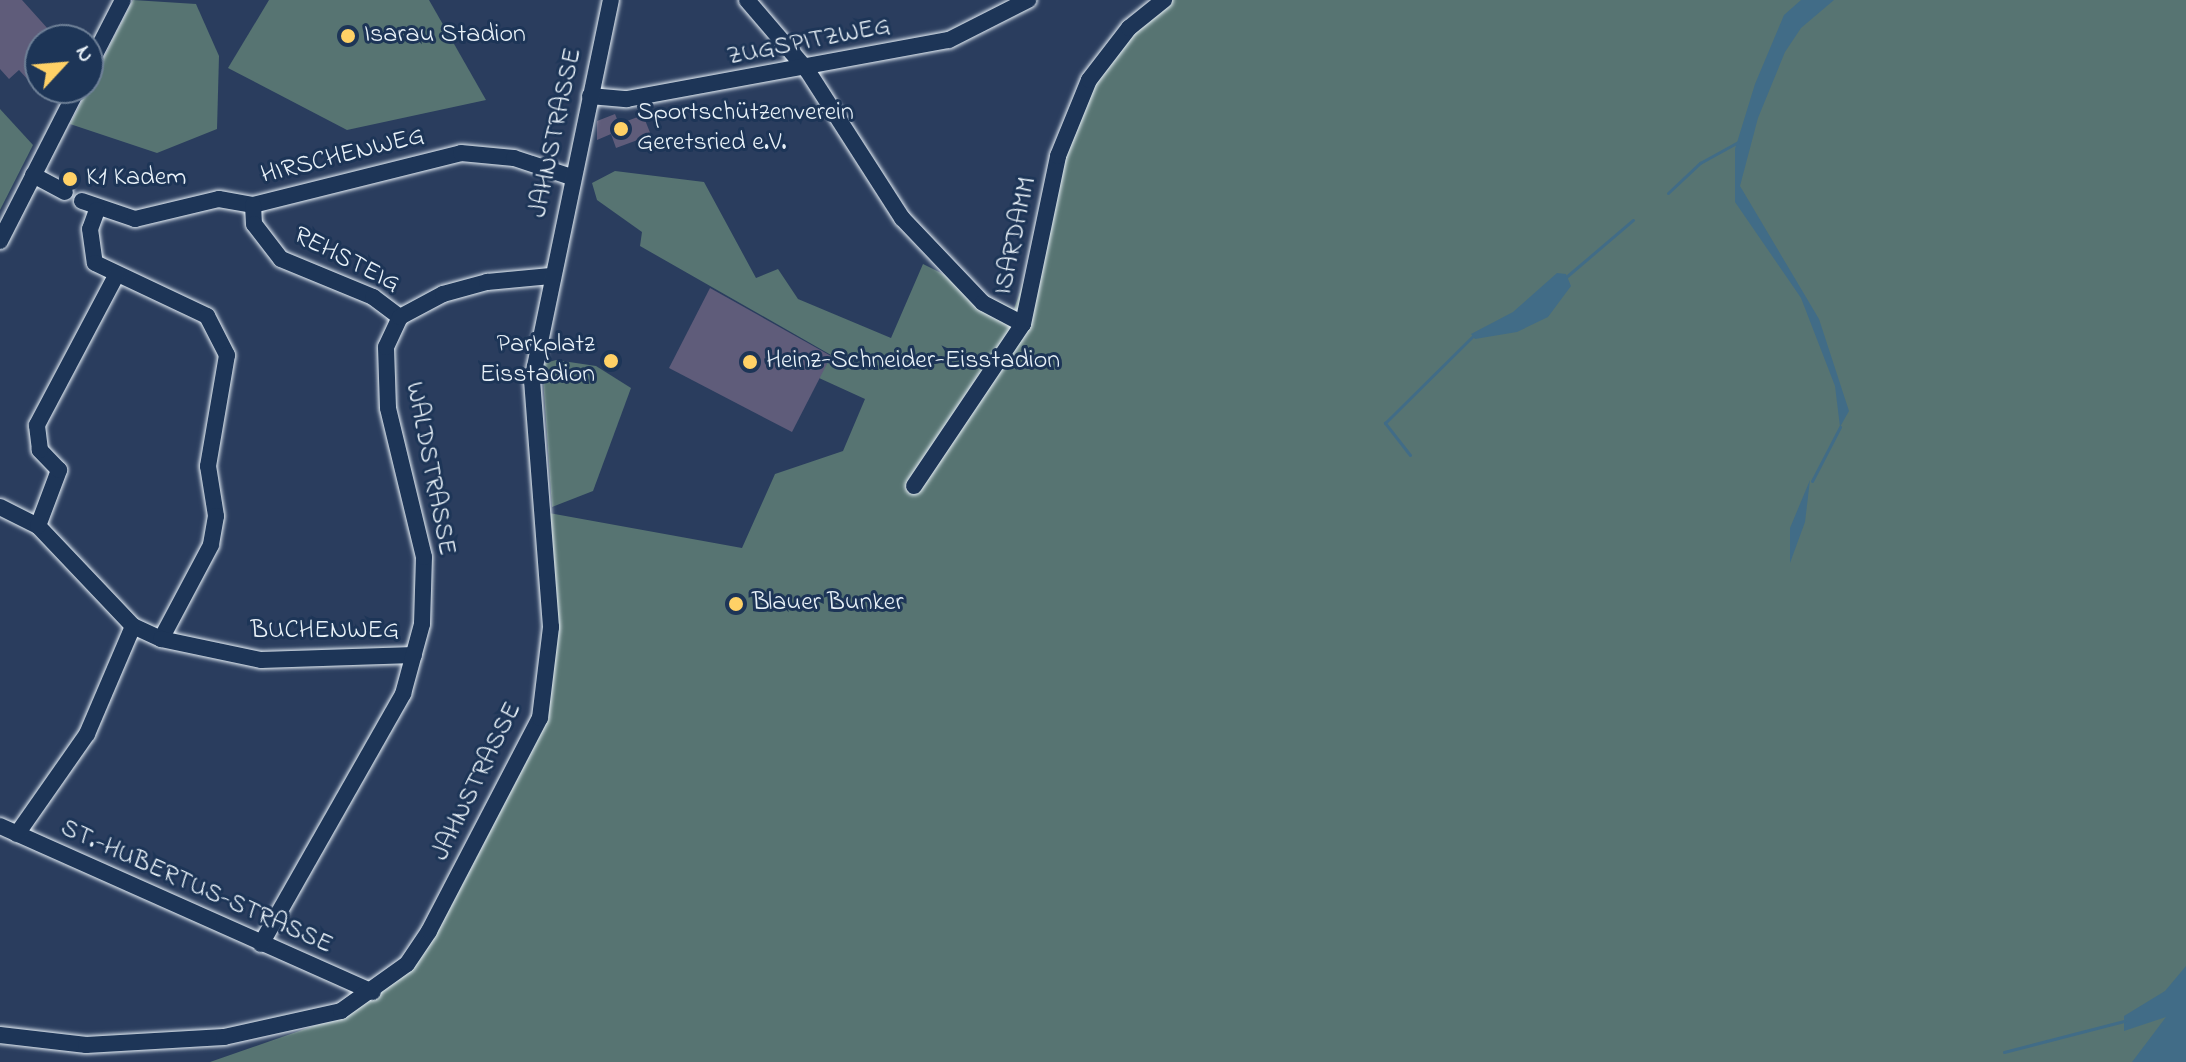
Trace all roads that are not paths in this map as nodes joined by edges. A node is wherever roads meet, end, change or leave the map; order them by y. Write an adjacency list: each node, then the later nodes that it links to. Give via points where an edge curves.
1 (123, 0): 6 (street)
2 (611, 0): 8 (street, JAHNSTRASSE)
3 (747, 0): 7 (street)
4 (1164, 0): 18 (street, ISARDAMM, via 1109,52 1072,114)
5 (1020, 2): 7 (street, ZUGSPITZWEG, via 949,40)
6 (104, 37)
7 (807, 70): 8 (street, ZUGSPITZWEG, via 621,100); 18 (street, via 902,218 983,303)
8 (590, 96): 11 (street, JAHNSTRASSE)
9 (70, 104): 10 (street)
10 (33, 175): 12 (street); 14 (street)
11 (571, 177): 13 (street, HIRSCHENWEG, via 514,158 461,153); 16 (street, JAHNSTRASSE)
12 (65, 192)
13 (253, 205): 15 (street, HIRSCHENWEG, via 219,199 135,219 89,206 89,251 95,263); 17 (street, REHSTEIG, via 254,224 281,259 373,297)
14 (0, 241)
15 (116, 276): 21 (street, via 37,425 40,450 59,470); 23 (street, via 156,287 207,316 227,355 208,466 216,516 211,545)
16 (551, 276): 17 (street, via 487,282); 28 (street, JAHNSTRASSE, via 532,381 551,627 540,718 429,931 407,964)
17 (400, 317): 24 (street, WALDSTRASSE, via 386,347 385,379 424,557 427,594)
18 (1023, 324): 19 (street, ISARDAMM)
19 (914, 486)
20 (0, 507): 21 (street, BUCHENWEG)
21 (38, 526): 22 (street, BUCHENWEG)
22 (133, 626): 23 (street, BUCHENWEG); 26 (street, via 87,734)
23 (161, 639): 24 (street, BUCHENWEG, via 261,660)
24 (414, 655): 27 (street, WALDSTRASSE, via 403,694)
25 (0, 826): 26 (street, ST.-HUBERTUS-STRASSE)
26 (17, 834): 27 (street, ST.-HUBERTUS-STRASSE)
27 (261, 944): 28 (street, ST.-HUBERTUS-STRASSE)
28 (373, 992): 29 (street, JAHNSTRASSE, via 341,1011 224,1037 86,1045)
29 (0, 1035)

